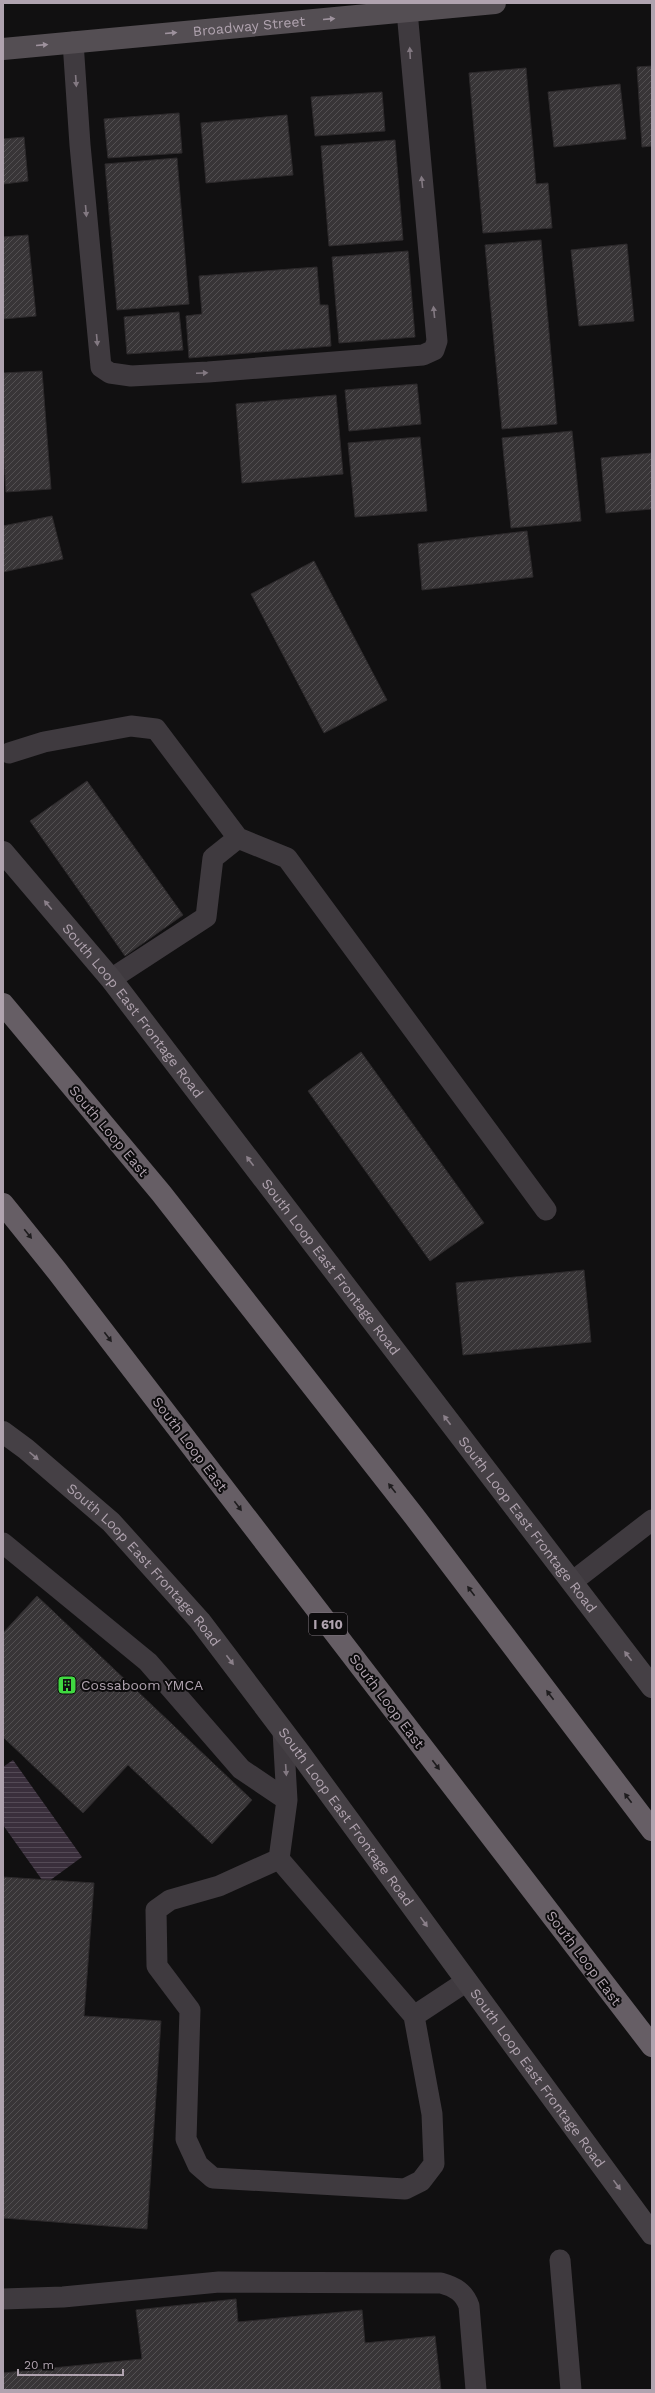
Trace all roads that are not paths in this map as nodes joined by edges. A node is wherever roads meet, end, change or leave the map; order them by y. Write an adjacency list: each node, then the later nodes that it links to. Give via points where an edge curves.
1 (495, 3): 2 (main road, Broadway Street)
2 (407, 11): 3 (main road, Broadway Street, one-way to 2); 3 (lane, one-way to 2, via 101,367 110,372 130,376 423,355 434,350 437,341)
3 (73, 42): 4 (main road, Broadway Street, one-way to 3)
4 (3, 49)
5 (9, 753): 6 (lane, via 44,742 131,726 156,729)
6 (238, 838): 8 (lane, via 213,858 206,918); 11 (lane, via 287,858)
7 (3, 852): 8 (main road, South Loop East Frontage Road, one-way to 7)
8 (111, 979): 15 (main road, South Loop East Frontage Road, one-way to 8)
9 (3, 1004): 19 (highway, South Loop East, one-way to 9, via 414,1516 171,1206)
10 (3, 1204): 23 (highway, South Loop East / I 610, one-way to 23)
11 (546, 1210)
12 (3, 1432): 17 (main road, South Loop East Frontage Road, one-way to 17, via 116,1528 200,1621)
13 (652, 1520): 15 (lane)
14 (3, 1543): 18 (lane, via 148,1662 241,1769)
15 (572, 1582): 16 (main road, South Loop East Frontage Road, one-way to 15)
16 (652, 1687)
17 (283, 1731): 18 (lane, one-way to 18); 21 (main road, South Loop East Frontage Road, one-way to 21)
18 (288, 1800): 20 (lane)
19 (652, 1830)
20 (279, 1859): 22 (lane); 22 (lane, via 219,1886 170,1900 156,1910 157,1966 190,2010 186,2139 198,2165 213,2178 406,2189 421,2181 434,2164 432,2114)
21 (467, 1981): 22 (lane); 24 (main road, South Loop East Frontage Road, one-way to 24)
22 (414, 2016)
23 (652, 2046)
24 (652, 2234)
25 (560, 2260): 28 (lane)
26 (3, 2299): 27 (lane, via 63,2297 219,2282 441,2283 465,2295 469,2306)
27 (476, 2390)
28 (571, 2390)

